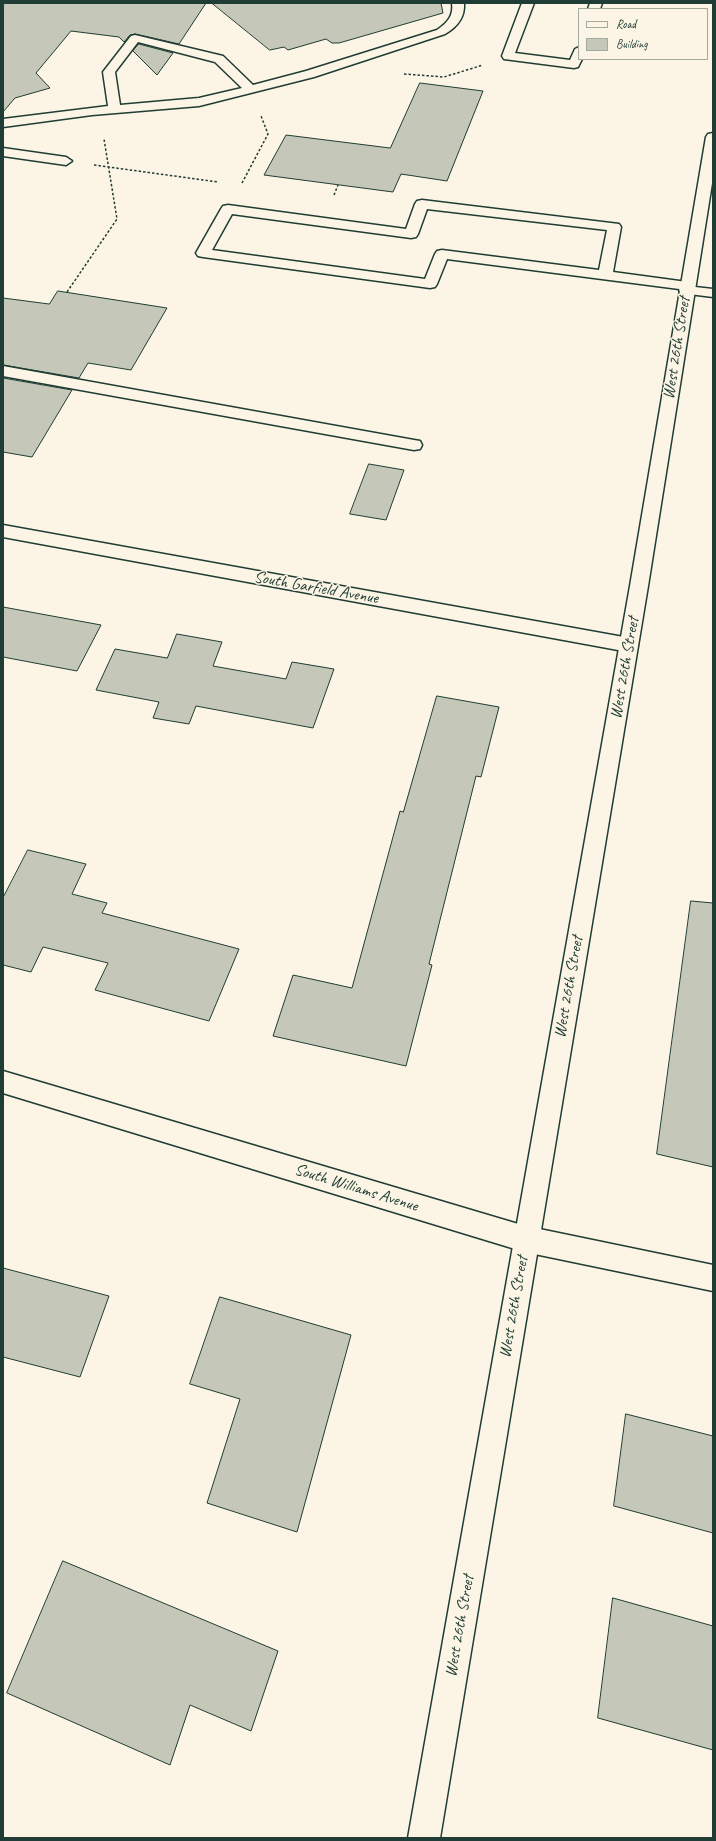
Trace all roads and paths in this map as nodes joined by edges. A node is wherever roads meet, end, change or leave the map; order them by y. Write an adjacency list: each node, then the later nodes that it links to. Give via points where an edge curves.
1 (458, 3): 4 (lane, via 460,11 453,24 441,32 317,72)
2 (528, 3): 3 (lane, via 508,56 574,64)
3 (578, 54)
4 (250, 89): 5 (lane, via 199,102); 5 (lane, via 219,59 135,38 109,72); 12 (path, via 268,134)
5 (115, 109): 6 (lane)
6 (99, 111): 7 (lane); 11 (path)
7 (3, 123)
8 (713, 137): 17 (main road, West 26th Street)
9 (3, 152): 10 (lane)
10 (66, 161): 11 (path)
11 (109, 167): 12 (path); 18 (path, via 117,219)
12 (241, 185): 15 (path)
13 (338, 185): 14 (path)
14 (332, 197)
15 (228, 210): 16 (lane, via 411,234 422,204 614,227); 16 (lane, via 203,253 430,284 442,254)
16 (605, 276): 17 (lane)
17 (686, 288): 19 (main road); 23 (main road, West 26th Street)
18 (67, 292)
19 (713, 293)
20 (3, 371): 21 (lane)
21 (414, 445)
22 (3, 531): 23 (main road, South Garfield Avenue)
23 (629, 645): 25 (main road, West 26th Street)
24 (3, 1082): 25 (main road, South Williams Avenue)
25 (526, 1239): 26 (main road, South Williams Avenue); 27 (main road, West 26th Street)
26 (713, 1278)
27 (424, 1838)

